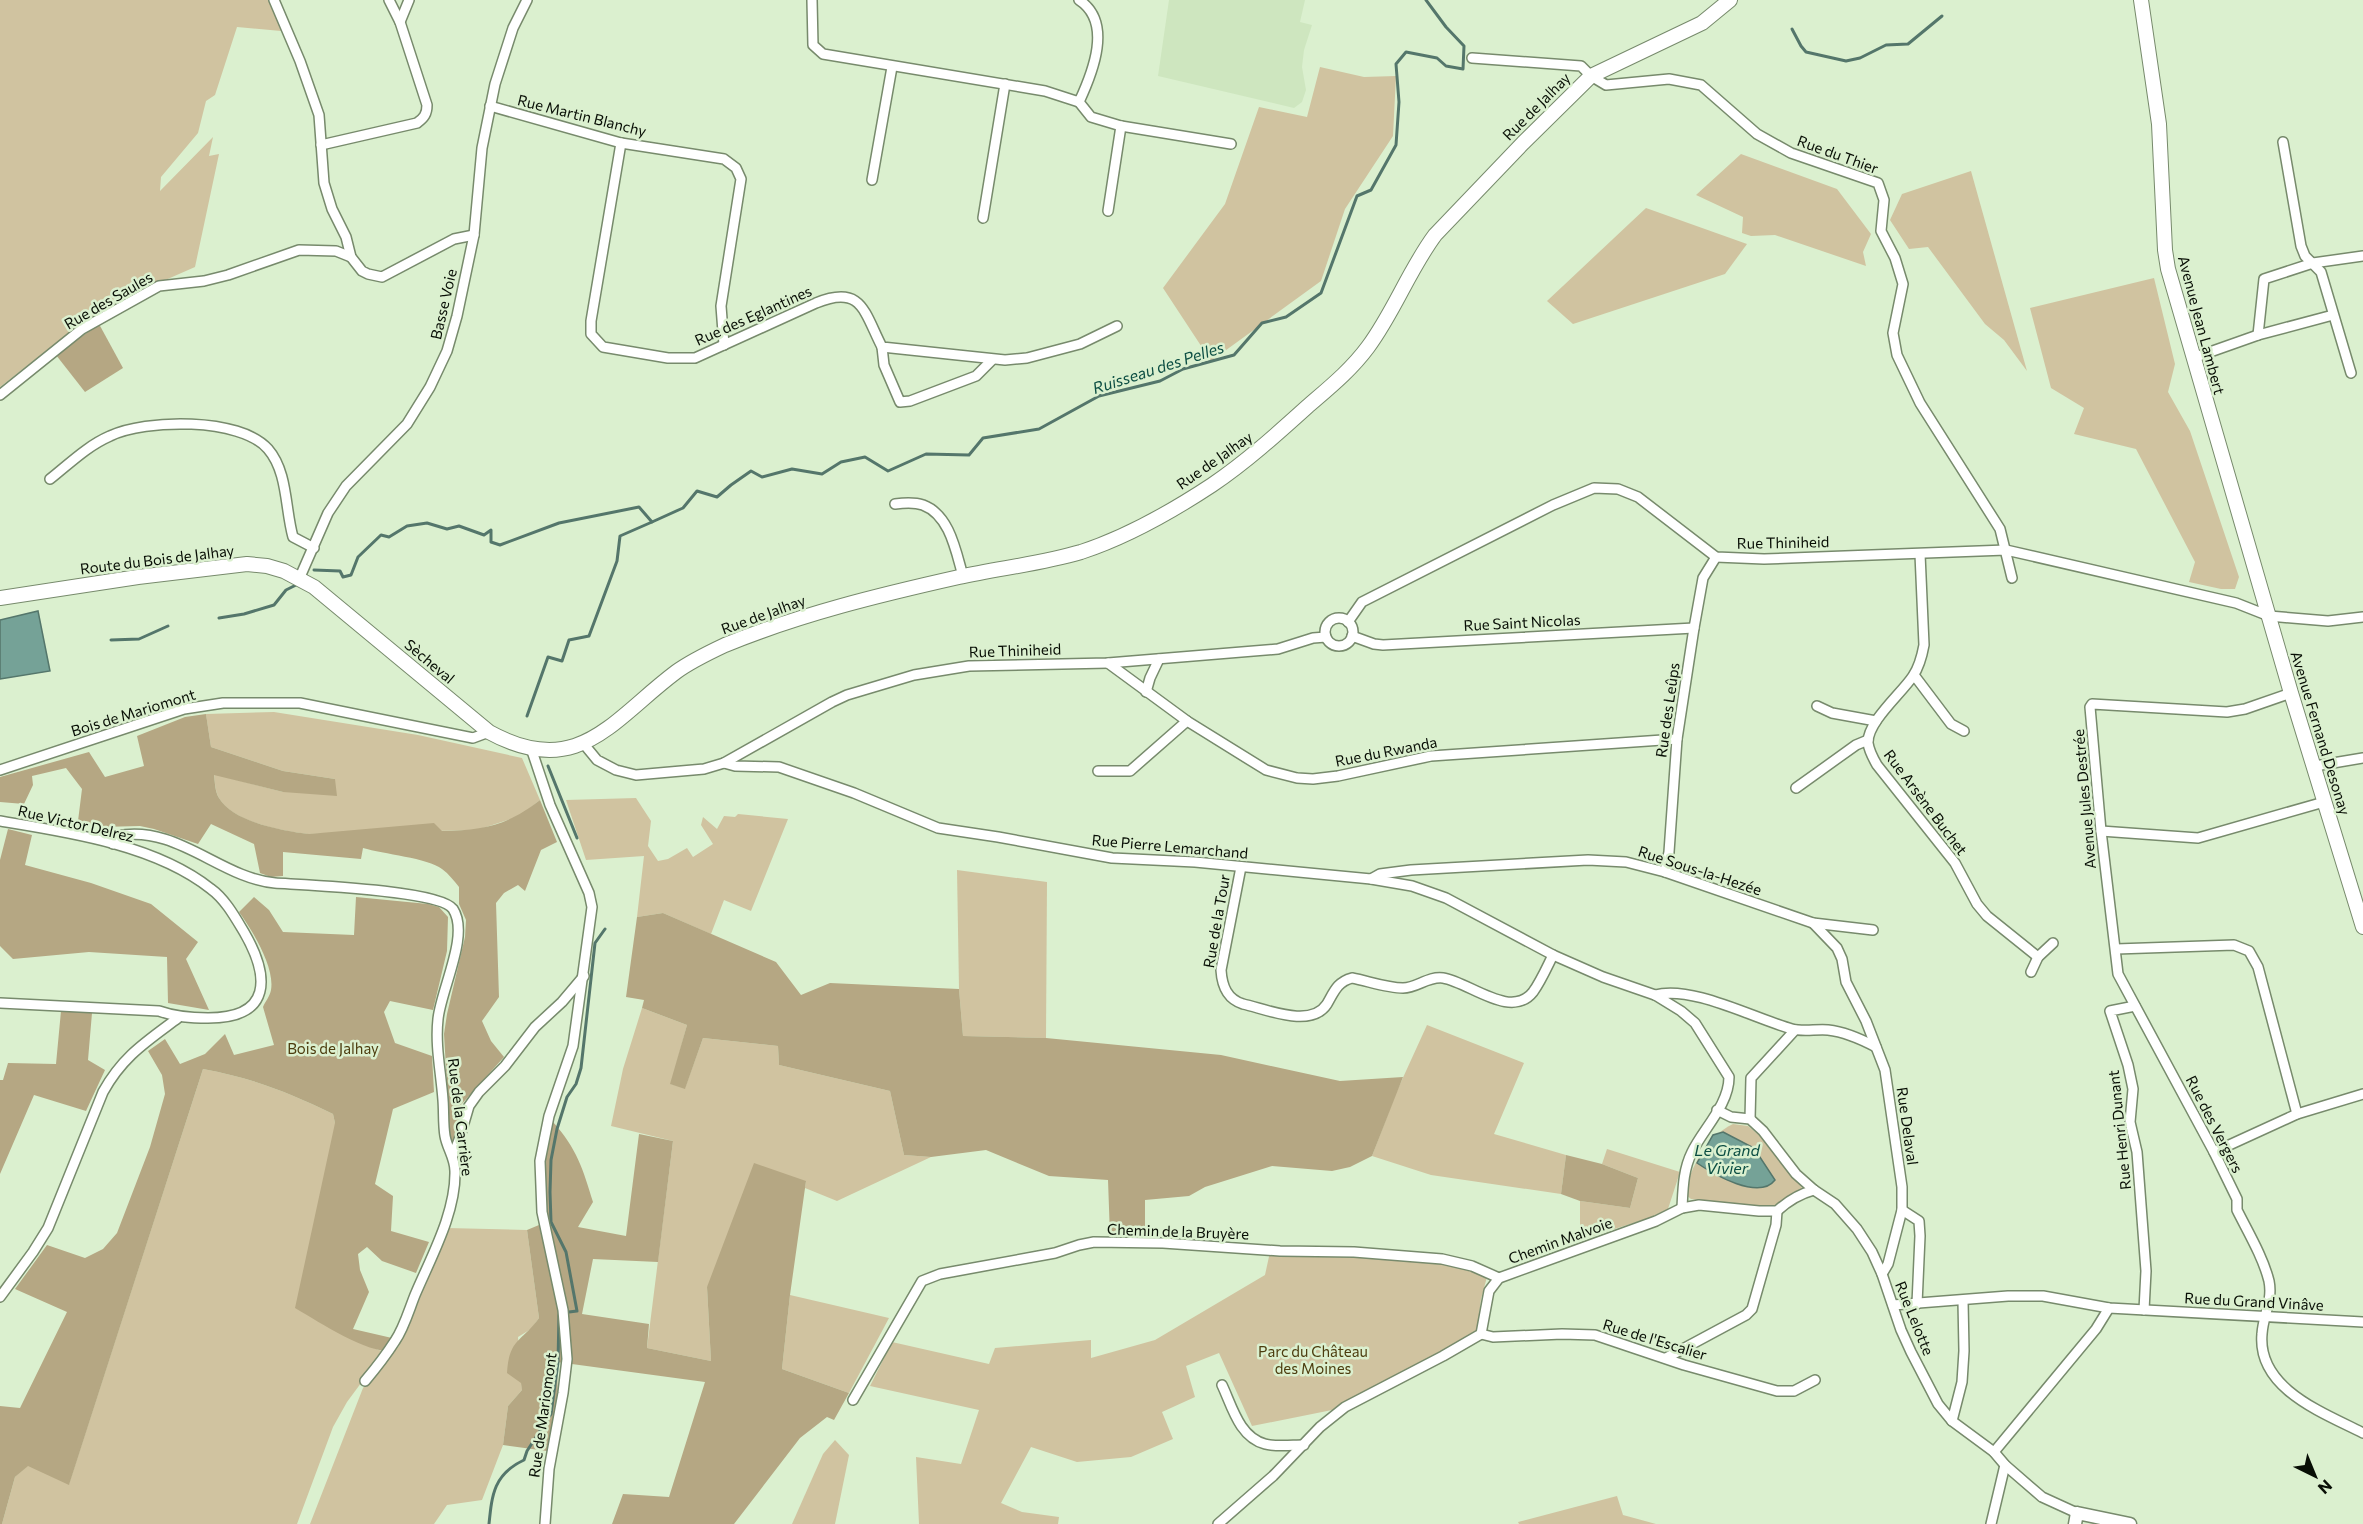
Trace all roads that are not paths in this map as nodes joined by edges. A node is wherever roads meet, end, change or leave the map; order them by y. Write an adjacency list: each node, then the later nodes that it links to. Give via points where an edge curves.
1 (274, 0): 20 (street, via 315,100)
2 (389, 0): 9 (street)
3 (409, 0): 9 (street)
4 (527, 0): 15 (street, Basse Voie, via 513,28)
5 (812, 0): 11 (street, via 813,45 823,54)
6 (1079, 0): 14 (street, via 1089,6 1098,31 1090,78)
7 (1730, 0): 12 (main road, Rue de Jalhay, via 1702,23)
8 (2141, 0): 33 (main road, Avenue Jean Lambert, via 2159,123 2165,250)
9 (400, 22): 20 (street, via 427,105 424,117 417,123)
10 (1472, 58): 12 (street, via 1581,66)
11 (892, 67): 13 (street); 21 (street)
12 (1591, 76): 40 (street, Rue du Thier, via 1606,85 1669,79 1701,85 1757,134 1791,153 1878,183 1884,200 1881,231 1903,284 1893,333 1897,355 1920,404 2000,530); 43 (main road, Rue de Jalhay, via 1435,235 1370,345 1351,369 1256,453 1183,503 1124,534 1049,561)
13 (1005, 84): 14 (street); 23 (street)
14 (1079, 102): 16 (street, via 1091,117)
15 (490, 106): 18 (street, Rue Martin Blanchy); 24 (street, Basse Voie)
16 (1121, 126): 19 (street); 22 (street)
17 (2283, 142): 27 (street, via 2301,246)
18 (621, 143): 31 (street, Rue Martin Blanchy, via 724,159 741,179 721,306); 31 (street, Rue des Eglantines, via 591,334 603,347 668,358 695,358)
19 (1231, 144)
20 (321, 145): 26 (street, via 324,183)
21 (872, 180)
22 (1108, 211)
23 (983, 218)
24 (474, 235): 26 (street, Rue des Saules, via 454,239 382,277 362,271); 39 (street, Basse Voie, via 454,328 430,387 407,423 345,486 328,513)
25 (2363, 256): 27 (street)
26 (351, 257): 36 (street, Rue des Saules, via 336,251 299,250 228,275 159,285 82,329)
27 (2313, 263): 28 (street, via 2320,272); 30 (street, via 2264,279)
28 (2332, 315): 30 (street); 35 (street)
29 (1117, 326): 34 (street, via 1058,350 1027,358)
30 (2258, 335): 33 (street)
31 (724, 345): 32 (street, Rue des Eglantines, via 833,296 845,295 863,309)
32 (882, 347): 34 (street); 34 (street, Rue des Eglantines, via 884,365 900,402 976,376)
33 (2193, 358): 48 (main road, Avenue Jean Lambert)
34 (992, 360)
35 (2351, 374)
36 (0, 395)
37 (50, 479): 39 (street, via 112,435 156,426 215,425 237,430 268,449 279,467 293,537)
38 (895, 504): 43 (street, via 922,504 935,512 955,548)
39 (314, 548): 44 (street, Basse Voie)
40 (2006, 550): 41 (street, Rue Thiniheid); 45 (street); 48 (street, Rue Thiniheid, via 2236,603)
41 (1920, 554): 42 (street, Rue Thiniheid); 56 (street, Rue Arsène Buchet, via 1924,645)
42 (1716, 557): 50 (street, Rue Thiniheid, via 1638,497 1618,489 1594,488 1362,602); 51 (street, Rue des Leûps, via 1702,578)
43 (963, 576): 66 (main road, Rue de Jalhay, via 814,613 714,650 678,671 608,730)
44 (300, 577): 46 (main road, Route du Bois de Jalhay); 47 (main road, Route du Bois de Jalhay, via 267,566 225,566)
45 (2012, 578)
46 (314, 586): 63 (main road, Sècheval)
47 (0, 597)
48 (2269, 616): 49 (street, Rue Thiniheid, via 2328,621); 58 (main road, Avenue Fernand Desonay)
49 (2363, 617)
50 (1348, 622): 52 (street); 53 (street, Rue Thiniheid, via 1340,618 1331,620)
51 (1694, 628): 52 (street, Rue Saint Nicolas, via 1383,645); 64 (street, Rue des Leûps)
52 (1352, 636): 53 (street, Rue Thiniheid, via 1346,644 1337,645)
53 (1326, 637): 54 (street, Rue Thiniheid, via 1278,650)
54 (1159, 659): 55 (street, Rue Thiniheid); 57 (street)
55 (1108, 663): 57 (street, Rue du Rwanda); 69 (street, Rue Thiniheid, via 993,664 914,675 847,695)
56 (1914, 675): 61 (street, Rue Arsène Buchet); 62 (street, via 1951,724)
57 (1146, 692): 60 (street, Rue du Rwanda)
58 (2291, 693): 70 (main road, Avenue Fernand Desonay); 76 (street, Avenue Jules Destrée, via 2227,712 2092,704)
59 (1817, 706): 61 (street, via 1832,713)
60 (1187, 721): 64 (street, Rue du Rwanda, via 1266,770 1313,779 1431,756); 72 (street, via 1130,771)
61 (1876, 721): 65 (street, Rue Arsène Buchet)
62 (1964, 731)
63 (489, 732): 67 (main road, Sècheval); 71 (street, Bois de Mariomont, via 473,738 300,703 223,703 184,709)
64 (1677, 739): 79 (street, Rue des Leûps)
65 (1868, 740): 73 (street, Rue Arsène Buchet); 87 (street, Rue Arsène Buchet, via 1877,765 1955,863 1977,903)
66 (583, 743): 67 (main road, Rue de Jalhay, via 557,750); 69 (street, Rue Pierre Lemarchand, via 597,760 636,775 704,769)
67 (531, 748): 89 (street, Rue de Mariomont, via 590,900)
68 (2363, 758): 70 (street)
69 (724, 763): 78 (street, Rue Pierre Lemarchand, via 779,767 938,828 1113,858)
70 (2315, 766): 74 (main road, Avenue Fernand Desonay)
71 (0, 770)
72 (1098, 771)
73 (1796, 788)
74 (2324, 802): 76 (street, via 2198,838); 82 (main road, Avenue Fernand Desonay)
75 (0, 821): 77 (street, Rue Victor Delrez)
76 (2101, 831): 85 (street, Avenue Jules Destrée)
77 (113, 844): 93 (street, Rue Victor Delrez, via 184,869 214,890 235,917 261,967 261,993 255,1003 239,1014); 101 (street, Rue de la Carrière, via 117,836 144,835 183,846 257,881 402,893 446,902 459,929 438,1015 437,1036 445,1136)
78 (1241, 867): 80 (street, Rue Pierre Lemarchand); 86 (street, Rue de la Tour, via 1221,983 1235,1001 1243,1004 1302,1017 1314,1015 1321,1011 1332,992 1352,978 1403,988 1430,978 1444,978 1505,1003 1517,1002 1533,991)
79 (1665, 873): 80 (street, Rue Sous-la-Hezée, via 1626,862 1588,860 1411,870); 81 (street, Rue Sous-la-Hezée)
80 (1371, 879): 86 (street, Rue Pierre Lemarchand, via 1412,886 1446,898)
81 (1813, 923): 83 (street, Rue Sous-la-Hezée); 95 (street, Rue Delaval, via 1837,948 1846,982)
82 (2363, 927)
83 (1873, 930)
84 (2053, 943): 87 (street)
85 (2116, 949): 92 (street, Rue des Vergers, via 2118,974); 98 (street, via 2234,945 2249,951 2258,967)
86 (1553, 955): 90 (street, Rue Pierre Lemarchand)
87 (2038, 957): 88 (street)
88 (2031, 972)
89 (584, 976): 101 (street, via 479,1092 469,1106); 128 (street, Rue de Mariomont, via 573,1046 549,1116 540,1161 542,1212 562,1310 567,1359 549,1469)
90 (1654, 995): 94 (street, via 1693,995); 97 (street, Rue Pierre Lemarchand, via 1695,1023 1729,1077 1729,1086)
91 (0, 1002): 93 (street, Rue Victor Delrez, via 159,1011)
92 (2135, 1006): 100 (street, Rue des Vergers); 113 (street, Rue Henri Dunant, via 2110,1011 2133,1089 2130,1122 2138,1152 2146,1271)
93 (178, 1018): 108 (street, via 129,1055 115,1071 48,1228)
94 (1795, 1030): 95 (street, via 1829,1030 1856,1036); 99 (street, via 1751,1078)
95 (1876, 1047): 104 (street, Rue Delaval, via 1887,1081)
96 (2363, 1094): 98 (street)
97 (1717, 1110): 99 (street, via 1731,1117); 103 (street, via 1691,1154 1683,1182)
98 (2297, 1114): 100 (street)
99 (1750, 1119): 102 (street, Rue Lelotte)
100 (2214, 1152): 114 (street, Rue des Vergers, via 2269,1280 2271,1301)
101 (453, 1155): 119 (street, Rue de la Carrière, via 454,1188 442,1229 397,1339)
102 (1814, 1190): 105 (street, via 1795,1197); 106 (street, Rue Lelotte, via 1835,1204 1857,1229)
103 (1682, 1208): 105 (street, via 1699,1205); 107 (street, Chemin Malvoie)
104 (1902, 1210): 106 (street, Rue Delaval); 110 (street, via 1919,1221)
105 (1778, 1211): 117 (street, via 1752,1309)
106 (1882, 1274): 111 (street, Rue Lelotte)
107 (1499, 1278): 116 (street, Chemin Malvoie, via 1489,1291); 121 (street, Chemin de la Bruyère, via 1457,1262 1354,1252 1094,1242 922,1281)
108 (0, 1297)
109 (1963, 1300): 110 (street, Rue du Grand Vinâve); 112 (street, Rue du Grand Vinâve, via 2043,1296); 122 (street, via 1965,1351)
110 (1917, 1304): 111 (street, Rue du Grand Vinâve)
111 (1893, 1305): 122 (street, Rue Lelotte, via 1911,1352 1938,1404)
112 (2109, 1308): 113 (street, Rue du Grand Vinâve); 125 (street)
113 (2144, 1310): 114 (street, Rue du Grand Vinâve)
114 (2266, 1317): 115 (street, Rue du Grand Vinâve); 123 (street, Rue des Vergers, via 2262,1351 2266,1364 2281,1383 2298,1399)
115 (2363, 1322)
116 (1481, 1334): 117 (street, Rue de l'Escalier, via 1595,1335); 124 (street, via 1345,1407)
117 (1666, 1358): 118 (street, Rue de l'Escalier, via 1777,1391 1794,1391)
118 (1815, 1380)
119 (365, 1381)
120 (1222, 1384): 124 (street, via 1248,1436 1266,1445)
121 (852, 1400)
122 (1952, 1421): 125 (street, Rue Lelotte)
123 (2363, 1433)
124 (1304, 1445): 129 (street)
125 (1994, 1452): 126 (street, Rue Lelotte)
126 (2006, 1465): 127 (street, Rue Lelotte, via 2042,1497); 130 (street)
127 (2076, 1518): 131 (street)
128 (545, 1524)
129 (1218, 1524)
130 (1991, 1524)
131 (2130, 1524)

